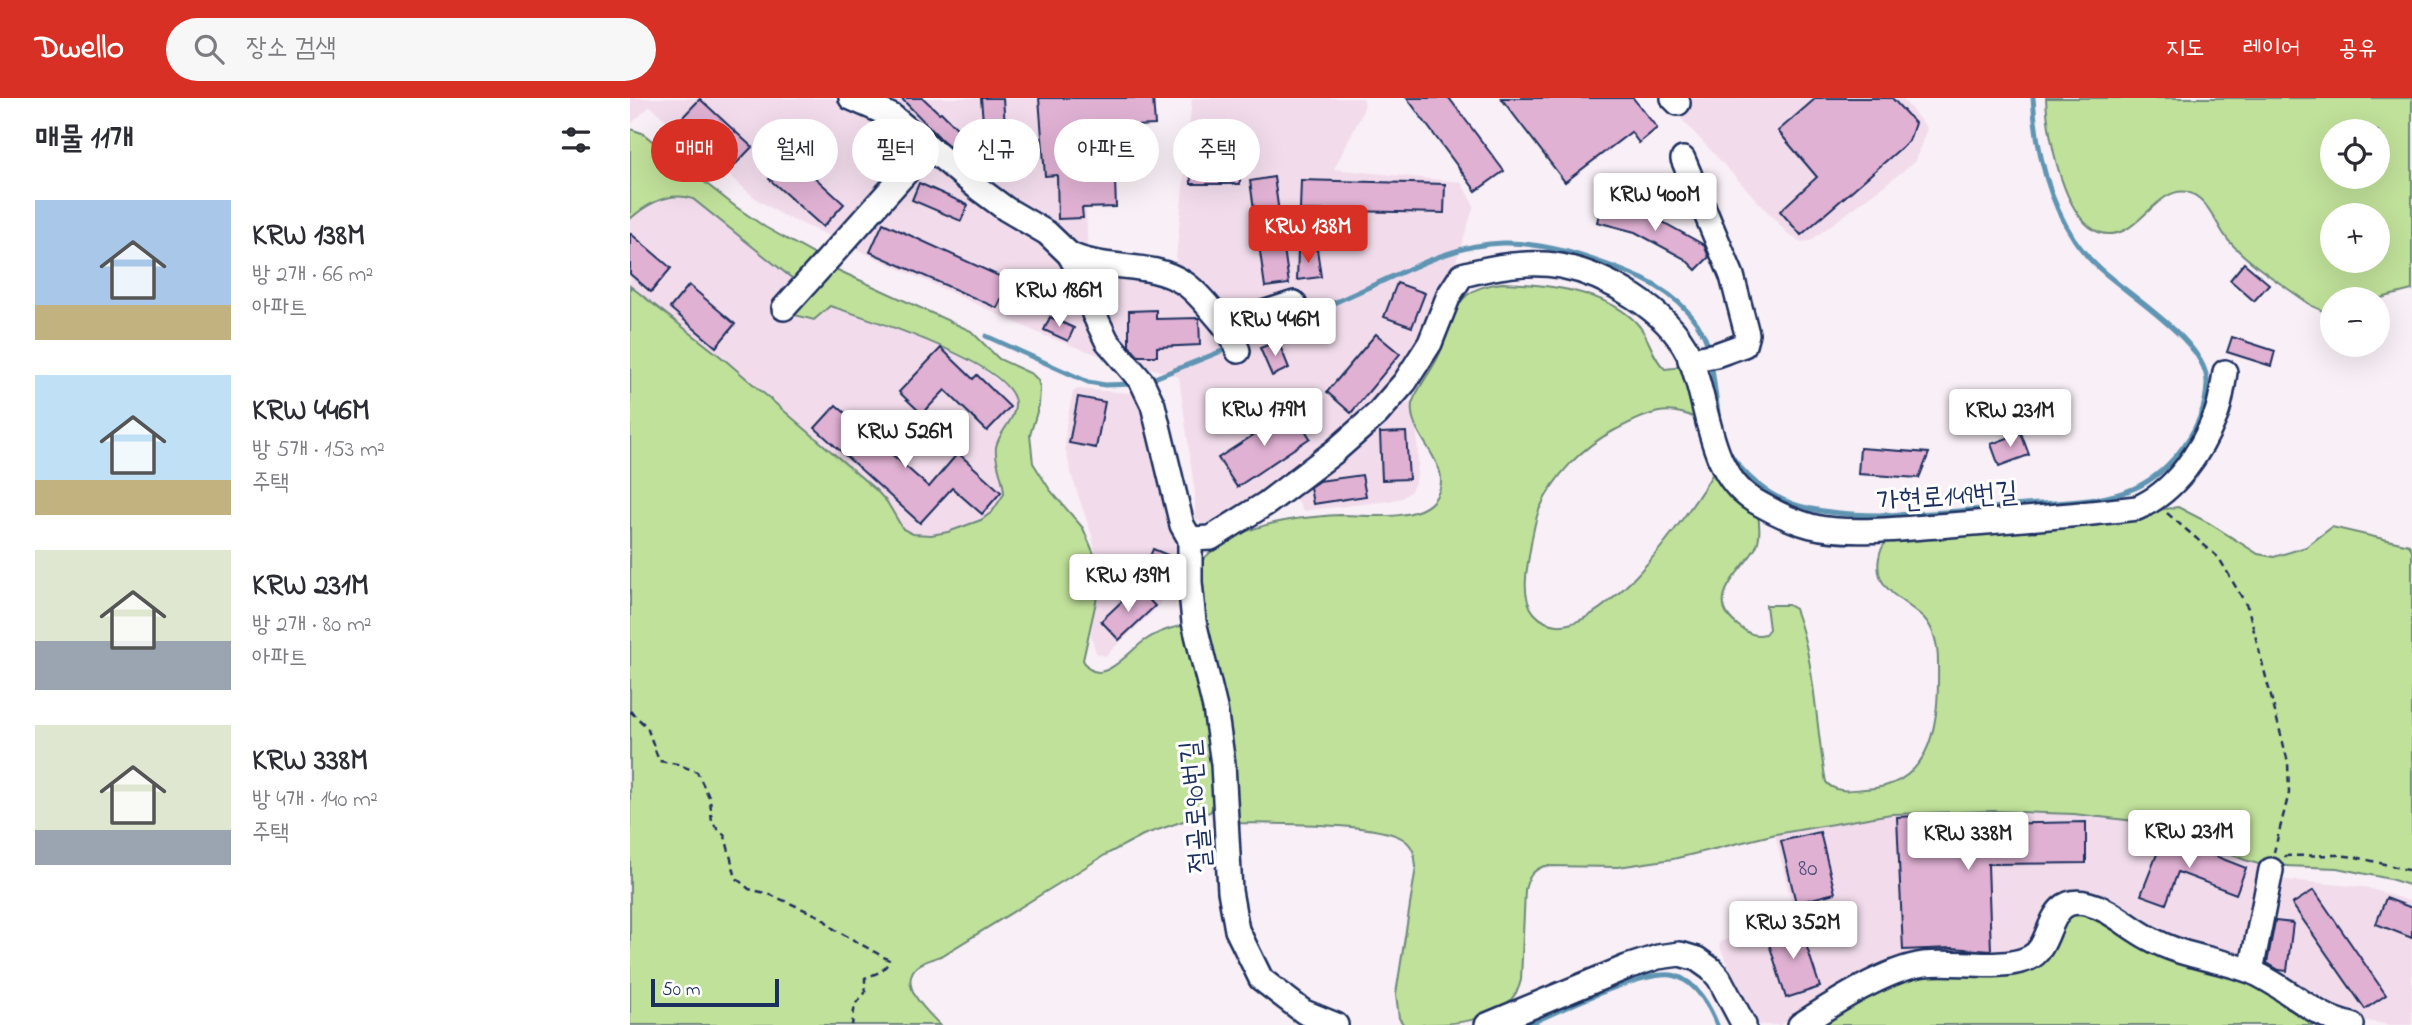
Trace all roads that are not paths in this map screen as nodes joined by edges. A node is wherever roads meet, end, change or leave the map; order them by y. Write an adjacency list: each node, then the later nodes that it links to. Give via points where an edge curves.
1 (851, 98): 2 (lane)
2 (896, 119)
3 (939, 155): 6 (lane)
4 (1683, 159): 11 (lane, via 1732,276 1747,334 1744,345 1735,350)
5 (897, 182): 8 (lane)
6 (1069, 254): 9 (lane, via 1087,263 1171,276); 13 (lane, via 1107,341 1142,382 1153,405 1182,524)
7 (1294, 303): 9 (lane)
8 (784, 308)
9 (1222, 321): 10 (lane)
10 (1238, 351)
11 (1690, 360): 12 (lane, 가현로149번길, via 1714,445 1728,473 1751,498 1811,527 1852,530 2018,520 2137,508 2154,501 2199,450 2217,412); 13 (lane, 가현로149번길, via 1673,328 1649,306 1601,280 1561,266 1493,267 1462,275 1430,343 1377,414 1267,503 1211,538)
12 (2225, 372)
13 (1190, 539): 16 (lane, 절골로90번길, via 1194,622 1223,764 1230,891 1237,929 1261,979 1304,1012)
14 (2272, 863): 15 (lane)
15 (2250, 971): 19 (lane, via 2179,952 2109,912 2075,903 2062,908 2052,920 2038,954 2028,960 1922,964 1838,1000); 20 (lane, via 2317,1013)
16 (1336, 1025)
17 (1487, 1025): 18 (lane, via 1627,967 1680,954 1711,969)
18 (1744, 1025)
19 (1800, 1025)
20 (2352, 1025)

